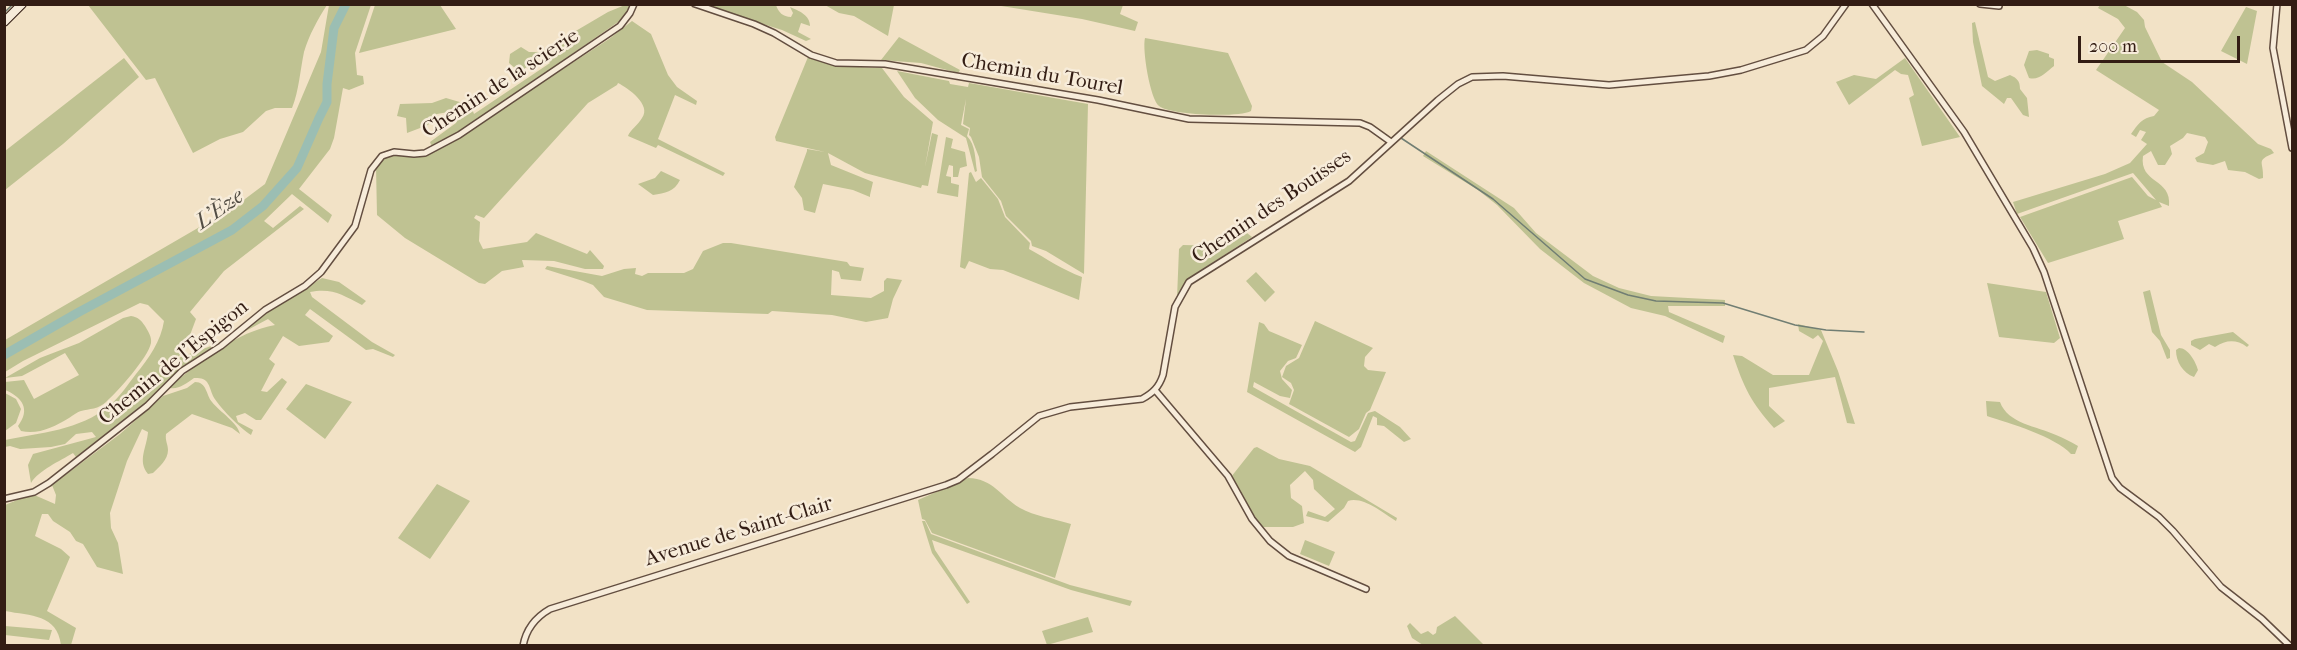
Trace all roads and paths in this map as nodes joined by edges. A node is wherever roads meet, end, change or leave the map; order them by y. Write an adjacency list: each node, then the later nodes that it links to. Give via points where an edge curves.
1 (22, 4): 9 (main road)
2 (634, 4): 12 (street, Chemin de la scierie, via 620,26 459,135 425,153 394,152 382,156 371,170)
3 (695, 4): 10 (street, Chemin du Tourel, via 754,24 811,55 836,63 885,64 1189,118 1360,123)
4 (1846, 4): 10 (street, Chemin des Bouisses, via 1823,36 1799,53 1709,76 1609,85 1472,77 1451,89)
5 (1872, 4): 17 (street, via 1964,132 2033,248 2113,479 2159,517 2221,587)
6 (1980, 4): 8 (street)
7 (2277, 4): 11 (street, via 2273,48)
8 (1999, 6)
9 (4, 22)
10 (1391, 142): 13 (street, Chemin des Bouisses, via 1349,181 1189,282 1177,300 1163,375)
11 (2292, 148)
12 (350, 234): 14 (street, Chemin de l'Espigon, via 305,286 182,371 147,406 84,456 34,492)
13 (1155, 390): 15 (street, via 1228,476 1252,519 1270,541 1289,556); 16 (street, Avenue de Saint-Clair, via 1142,399 1039,416 958,480 946,485 550,609 534,622)
14 (4, 499)
15 (1366, 589)
16 (523, 645)
17 (2290, 645)

